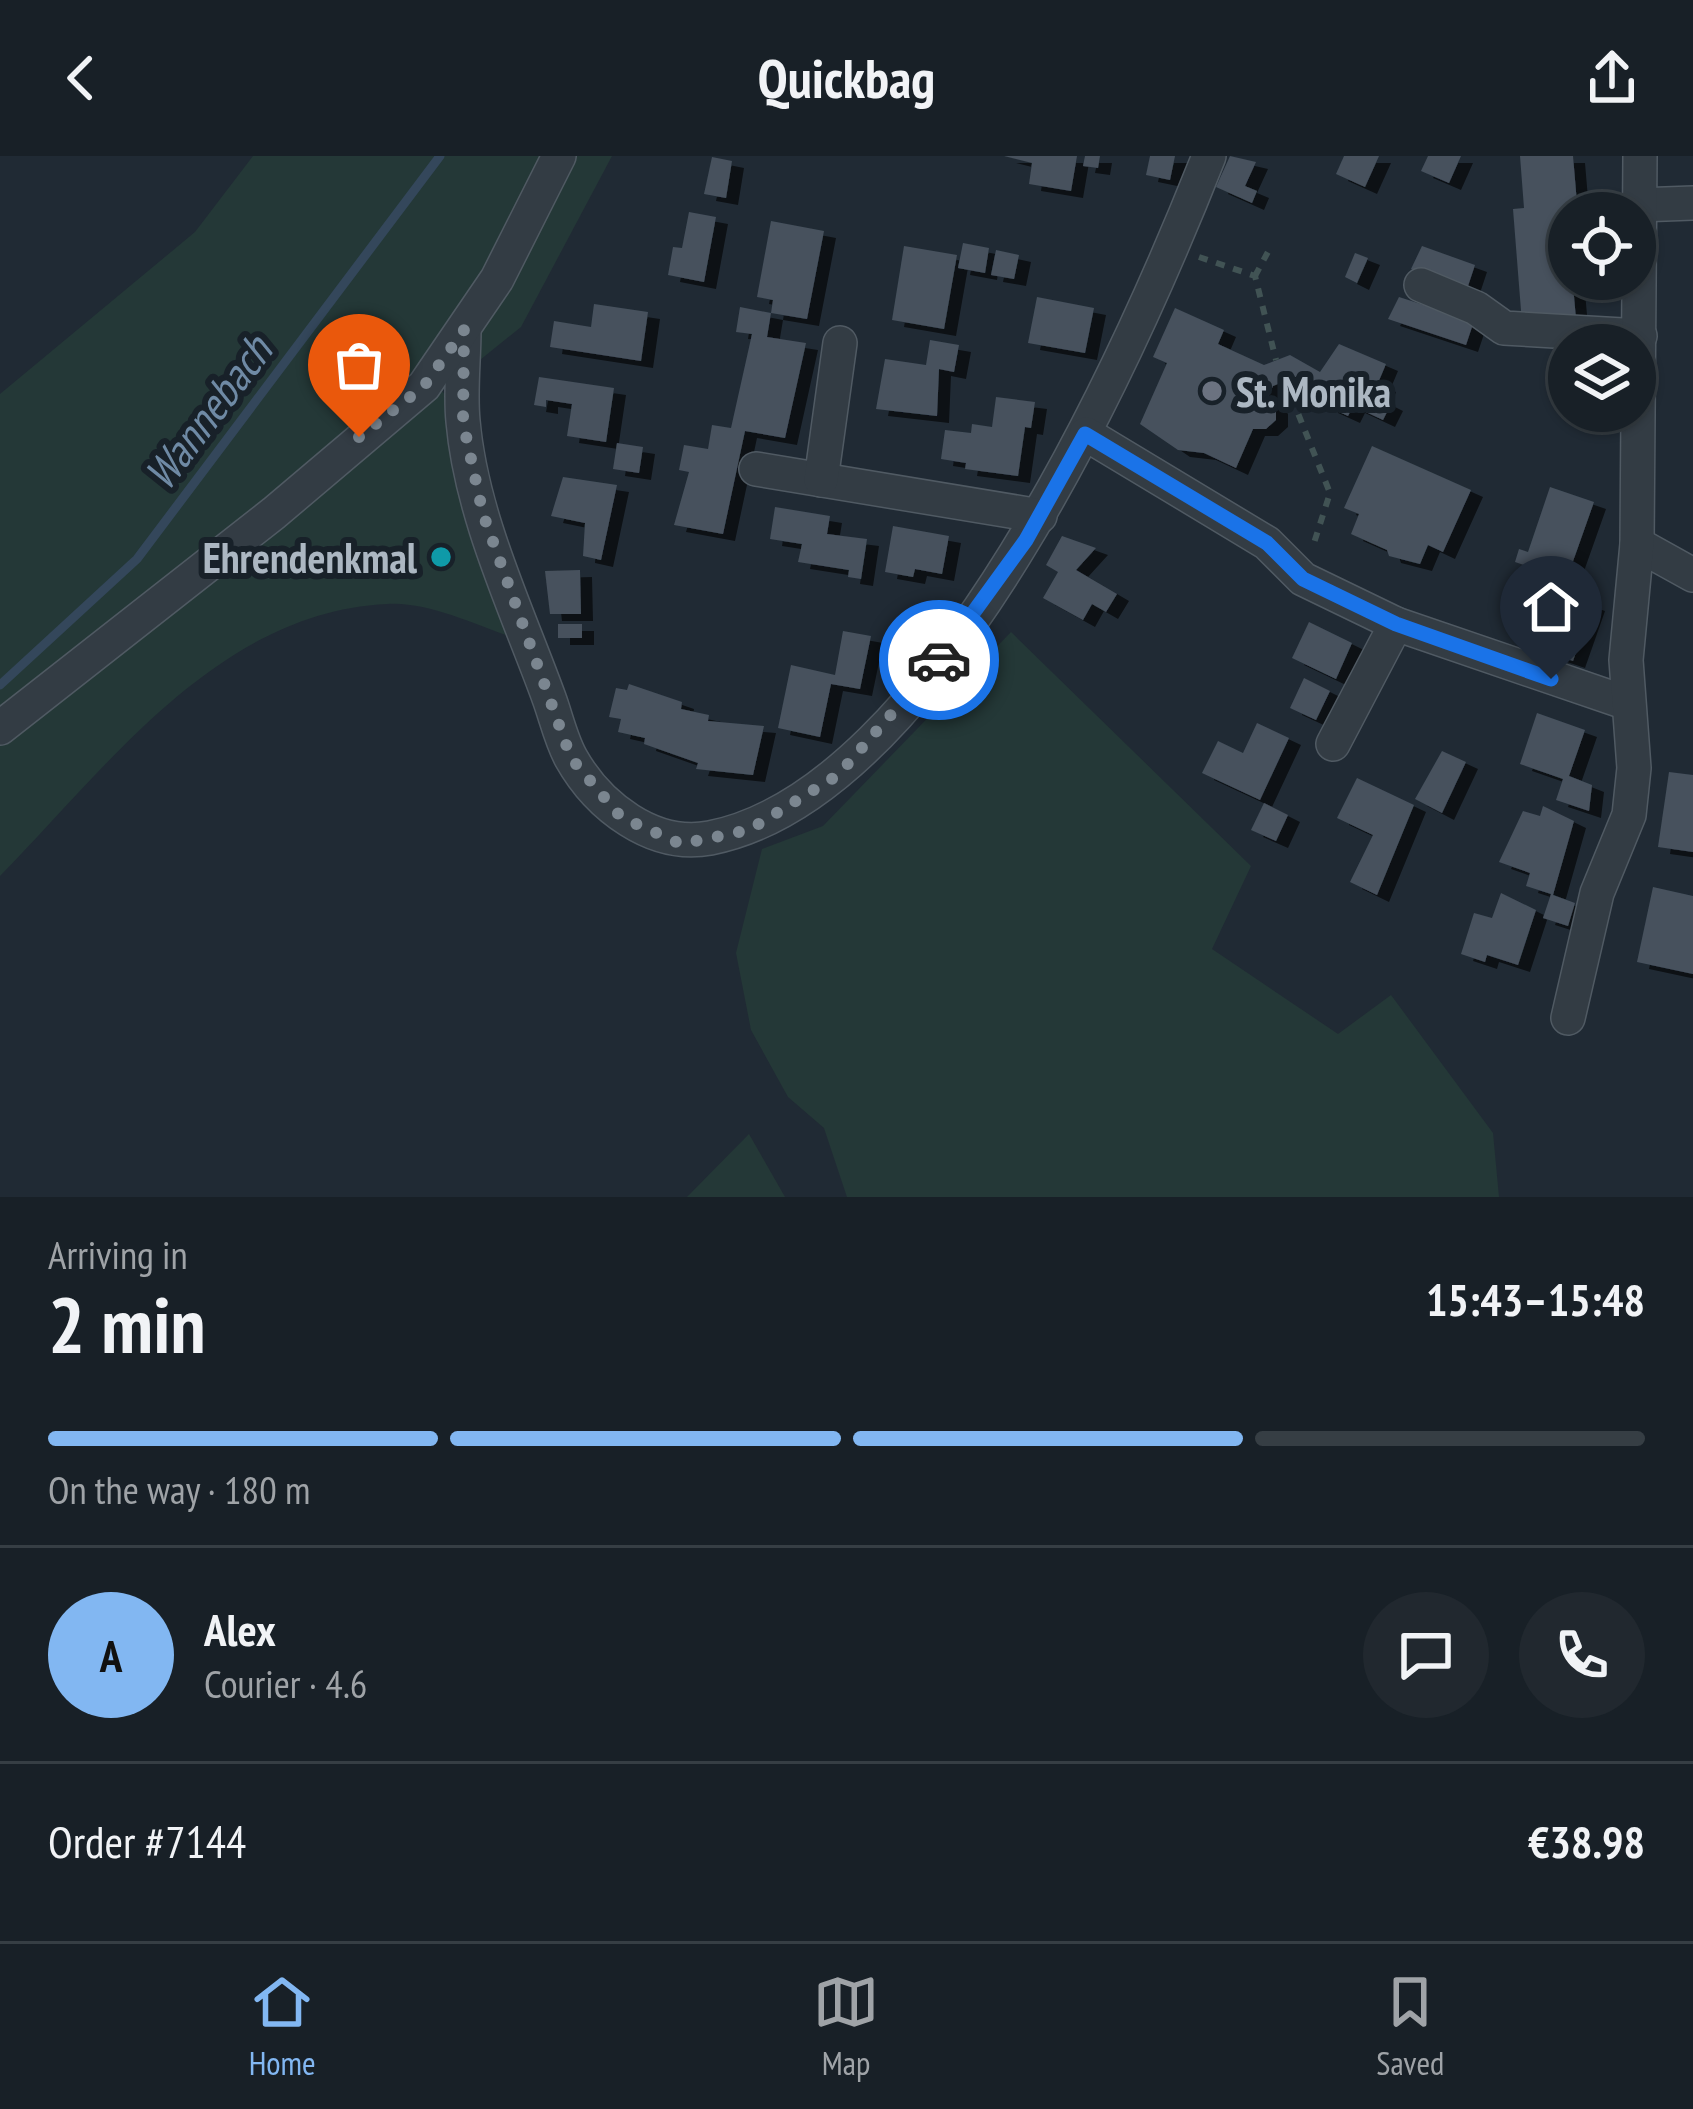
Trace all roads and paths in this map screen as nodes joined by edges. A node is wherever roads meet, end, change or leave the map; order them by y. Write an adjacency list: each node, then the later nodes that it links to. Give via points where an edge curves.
1 (559, 156): 11 (street)
2 (1209, 156): 7 (street)
3 (1637, 159): 4 (street)
4 (1638, 192)
5 (1693, 203): 6 (street)
6 (1656, 204)
7 (1173, 248): 9 (path); 17 (street)
8 (1269, 250): 9 (path)
9 (1255, 276): 14 (path)
10 (1421, 285): 12 (street, via 1504,328)
11 (464, 330): 20 (street, via 463,422 483,514 571,758 621,817 681,844 749,830 838,775 900,710); 26 (street, via 424,386)
12 (1548, 331)
13 (840, 343): 19 (street)
14 (1276, 360)
15 (1285, 381): 23 (path, via 1330,493)
16 (1639, 432): 21 (street)
17 (1085, 434): 20 (street); 23 (street, via 1267,543)
18 (756, 469): 19 (street)
19 (821, 480): 20 (street)
20 (1040, 516)
21 (1637, 544): 22 (street); 25 (street)
22 (1693, 575)
23 (1303, 579): 24 (street)
24 (1396, 624): 25 (street); 27 (street)
25 (1627, 703): 28 (street, via 1629,815 1597,893)
26 (0, 728)
27 (1333, 744)
28 (1568, 1018)

